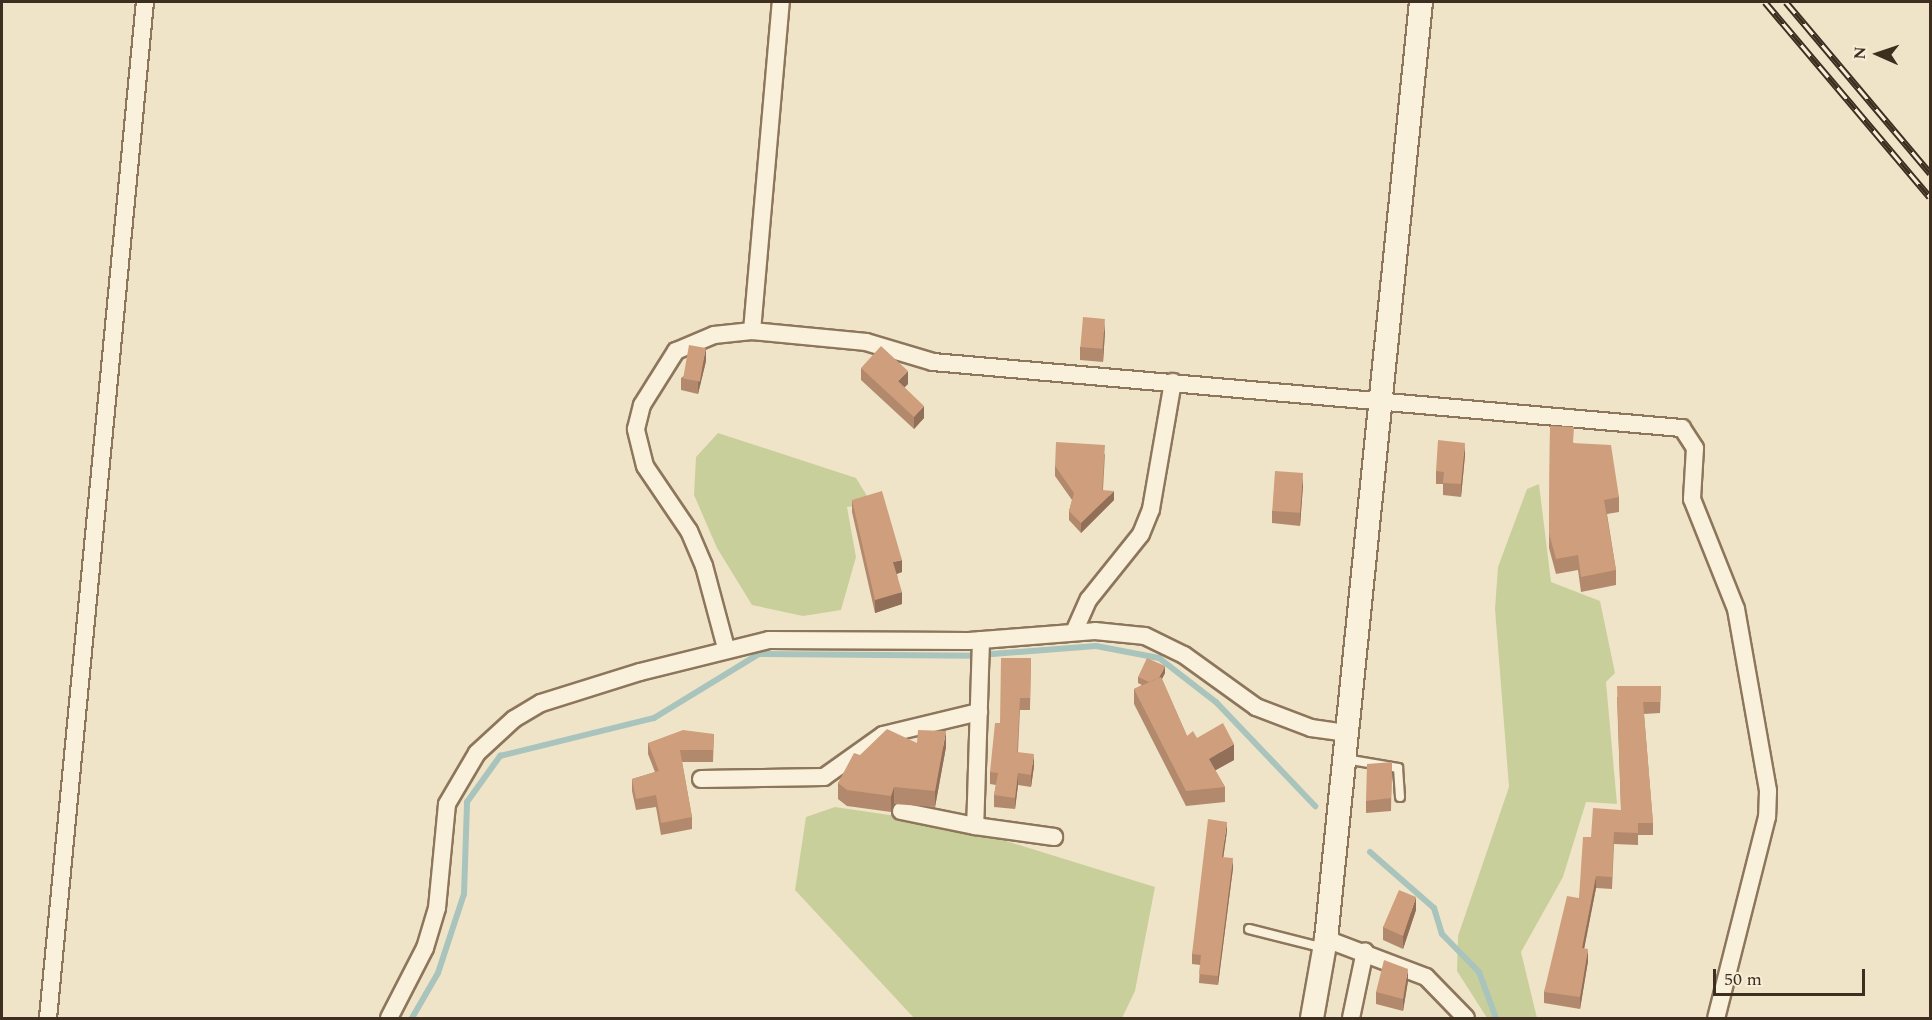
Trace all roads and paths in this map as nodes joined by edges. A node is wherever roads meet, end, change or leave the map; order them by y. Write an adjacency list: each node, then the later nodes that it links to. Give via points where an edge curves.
1 (145, 2): 21 (street)
2 (781, 2): 4 (street)
3 (1421, 2): 6 (street)
4 (752, 331): 5 (street, via 866,342 933,362); 9 (street, via 714,334 676,351 642,405 636,429 645,466 689,531 705,566)
5 (1173, 382): 6 (street); 7 (street, via 1151,510 1141,534 1089,599)
6 (1380, 402): 11 (street); 26 (street, via 1682,428 1692,440 1692,499 1736,609 1768,791 1767,817)
7 (1074, 632): 8 (street); 11 (street, via 1145,636 1184,655 1256,707 1311,728)
8 (981, 640): 9 (street, via 769,640); 10 (street)
9 (726, 648): 22 (street, via 541,703 514,719 477,753 447,804 437,908 425,948)
10 (979, 712): 13 (street, via 883,735 824,777); 16 (street)
11 (1346, 733): 12 (street)
12 (1344, 759): 14 (lane, via 1398,768); 19 (street)
13 (701, 779)
14 (1400, 797)
15 (901, 811): 16 (street)
16 (975, 826): 17 (street)
17 (1054, 837)
18 (1249, 929): 19 (lane)
19 (1325, 943): 20 (street); 23 (street)
20 (1365, 951): 24 (street); 25 (street, via 1426,977)
21 (48, 1018)
22 (389, 1018)
23 (1312, 1018)
24 (1351, 1018)
25 (1466, 1018)
26 (1716, 1018)

